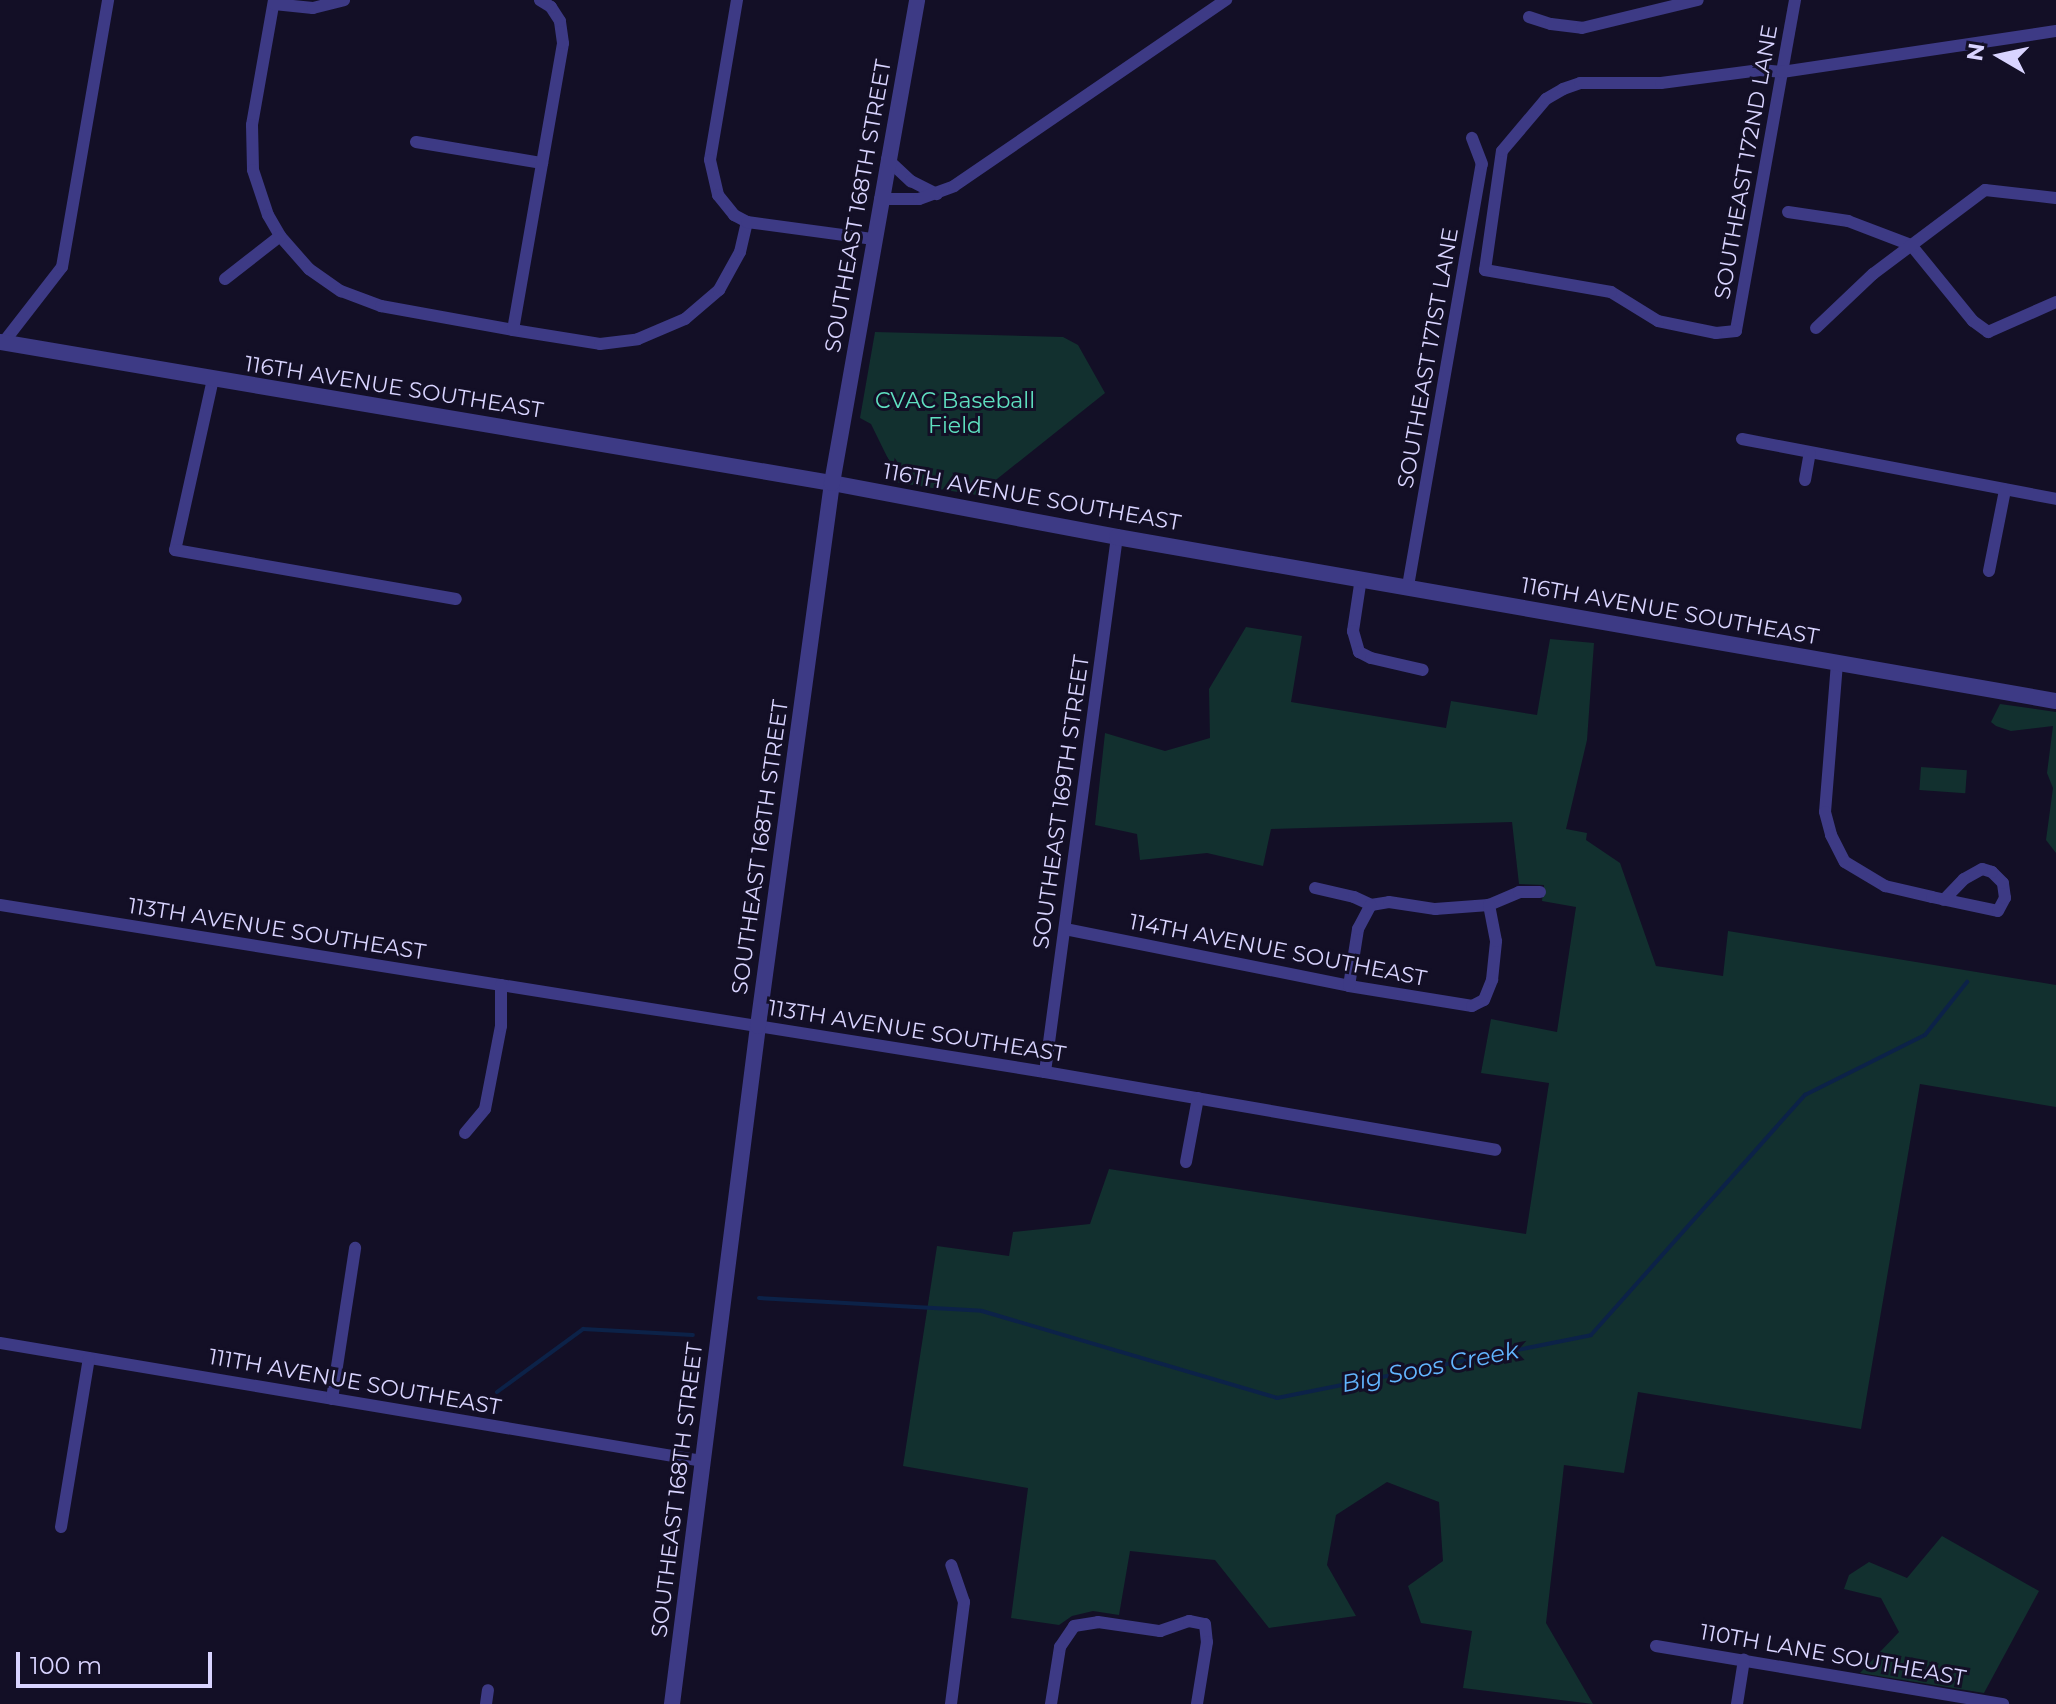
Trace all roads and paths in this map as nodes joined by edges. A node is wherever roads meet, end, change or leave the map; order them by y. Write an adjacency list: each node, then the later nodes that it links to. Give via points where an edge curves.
1 (108, 0): 30 (street, via 62,267)
2 (344, 0): 9 (street, via 313,8)
3 (540, 0): 16 (street, via 556,12 563,43)
4 (737, 0): 21 (street, via 709,169 724,205)
5 (917, 0): 15 (street, SOUTHEAST 168TH STREET)
6 (1226, 0): 17 (street)
7 (1698, 0): 10 (street, via 1582,28)
8 (1795, 0): 12 (street, SOUTHEAST 172ND LANE)
9 (274, 2): 22 (street, via 252,147 261,196)
10 (1529, 17)
11 (2056, 31): 12 (street)
12 (1782, 72): 25 (street, SOUTHEAST 171ST LANE, via 1661,83 1580,83 1546,99 1502,151); 25 (street, SOUTHEAST 172ND LANE, via 1736,331 1716,333 1658,321 1611,292)
13 (1472, 138): 41 (street, SOUTHEAST 171ST LANE, via 1482,164)
14 (416, 142): 16 (street)
15 (887, 159): 17 (street, via 911,181); 19 (street, SOUTHEAST 168TH STREET)
16 (542, 163): 29 (street)
17 (937, 194): 19 (street)
18 (2056, 198): 24 (street, via 1985,190)
19 (880, 199): 23 (street, SOUTHEAST 168TH STREET)
20 (1788, 212): 24 (street, via 1848,221)
21 (747, 222): 23 (street); 29 (street, via 740,252 719,290 702,308 664,330 600,344)
22 (280, 236): 26 (street); 29 (street, via 309,269 355,298)
23 (872, 239): 35 (street, SOUTHEAST 168TH STREET)
24 (1911, 245): 27 (street, via 1988,332); 28 (street)
25 (1485, 270)
26 (225, 279)
27 (2056, 302)
28 (1816, 328)
29 (513, 330)
30 (1, 346): 31 (street, 116TH AVENUE SOUTHEAST)
31 (213, 379): 35 (street, 116TH AVENUE SOUTHEAST); 42 (street, via 175,550)
32 (1742, 439): 33 (street)
33 (1810, 453): 34 (street); 36 (street)
34 (1805, 480)
35 (832, 483): 38 (street, 116TH AVENUE SOUTHEAST); 55 (street, SOUTHEAST 168TH STREET)
36 (2005, 490): 37 (street); 39 (street)
37 (2056, 499)
38 (1117, 537): 40 (street, 116TH AVENUE SOUTHEAST); 52 (street, SOUTHEAST 169TH STREET)
39 (1989, 571)
40 (1361, 578): 41 (street, 116TH AVENUE SOUTHEAST); 44 (street, via 1353,631 1359,652)
41 (1408, 586): 43 (street, 116TH AVENUE SOUTHEAST)
42 (456, 599)
43 (1837, 663): 45 (street, 116TH AVENUE SOUTHEAST); 48 (street, via 1825,812 1831,835 1845,862 1860,874 1885,886)
44 (1423, 670)
45 (2056, 701)
46 (1315, 888): 50 (street)
47 (1540, 892): 51 (street, via 1519,892)
48 (1944, 900): 48 (street, via 1982,869 2003,883 2005,898 1998,911)
49 (0, 905): 53 (street, 113TH AVENUE SOUTHEAST)
50 (1371, 905): 51 (street); 54 (street, via 1358,929)
51 (1489, 905): 54 (street, 114TH AVENUE SOUTHEAST, via 1496,941 1484,1000 1460,1005)
52 (1065, 929): 54 (street, 114TH AVENUE SOUTHEAST); 56 (street, SOUTHEAST 169TH STREET)
53 (501, 985): 55 (street, 113TH AVENUE SOUTHEAST); 58 (street, via 501,1026 485,1109)
54 (1349, 986)
55 (758, 1026): 56 (street, 113TH AVENUE SOUTHEAST); 65 (street, SOUTHEAST 168TH STREET)
56 (1045, 1072): 57 (street, 113TH AVENUE SOUTHEAST)
57 (1198, 1098): 59 (street, 113TH AVENUE SOUTHEAST); 60 (street)
58 (465, 1133)
59 (1495, 1150)
60 (1186, 1162)
61 (355, 1248): 64 (street)
62 (0, 1343): 63 (street, 111TH AVENUE SOUTHEAST)
63 (89, 1358): 64 (street, 111TH AVENUE SOUTHEAST); 66 (street)
64 (332, 1399): 65 (street, 111TH AVENUE SOUTHEAST)
65 (703, 1461): 72 (street, SOUTHEAST 168TH STREET)
66 (61, 1527)
67 (951, 1565): 73 (street, via 964,1602)
68 (1656, 1646): 69 (street, 110TH LANE SOUTHEAST)
69 (1744, 1660): 76 (street); 77 (street, 110TH LANE SOUTHEAST)
70 (488, 1690): 71 (street)
71 (486, 1704)
72 (672, 1704)
73 (951, 1704)
74 (1051, 1704): 75 (street, via 1068,1630 1098,1622 1160,1631 1189,1621 1205,1624 1207,1642)
75 (1197, 1704)
76 (1737, 1704)
77 (2003, 1704)

